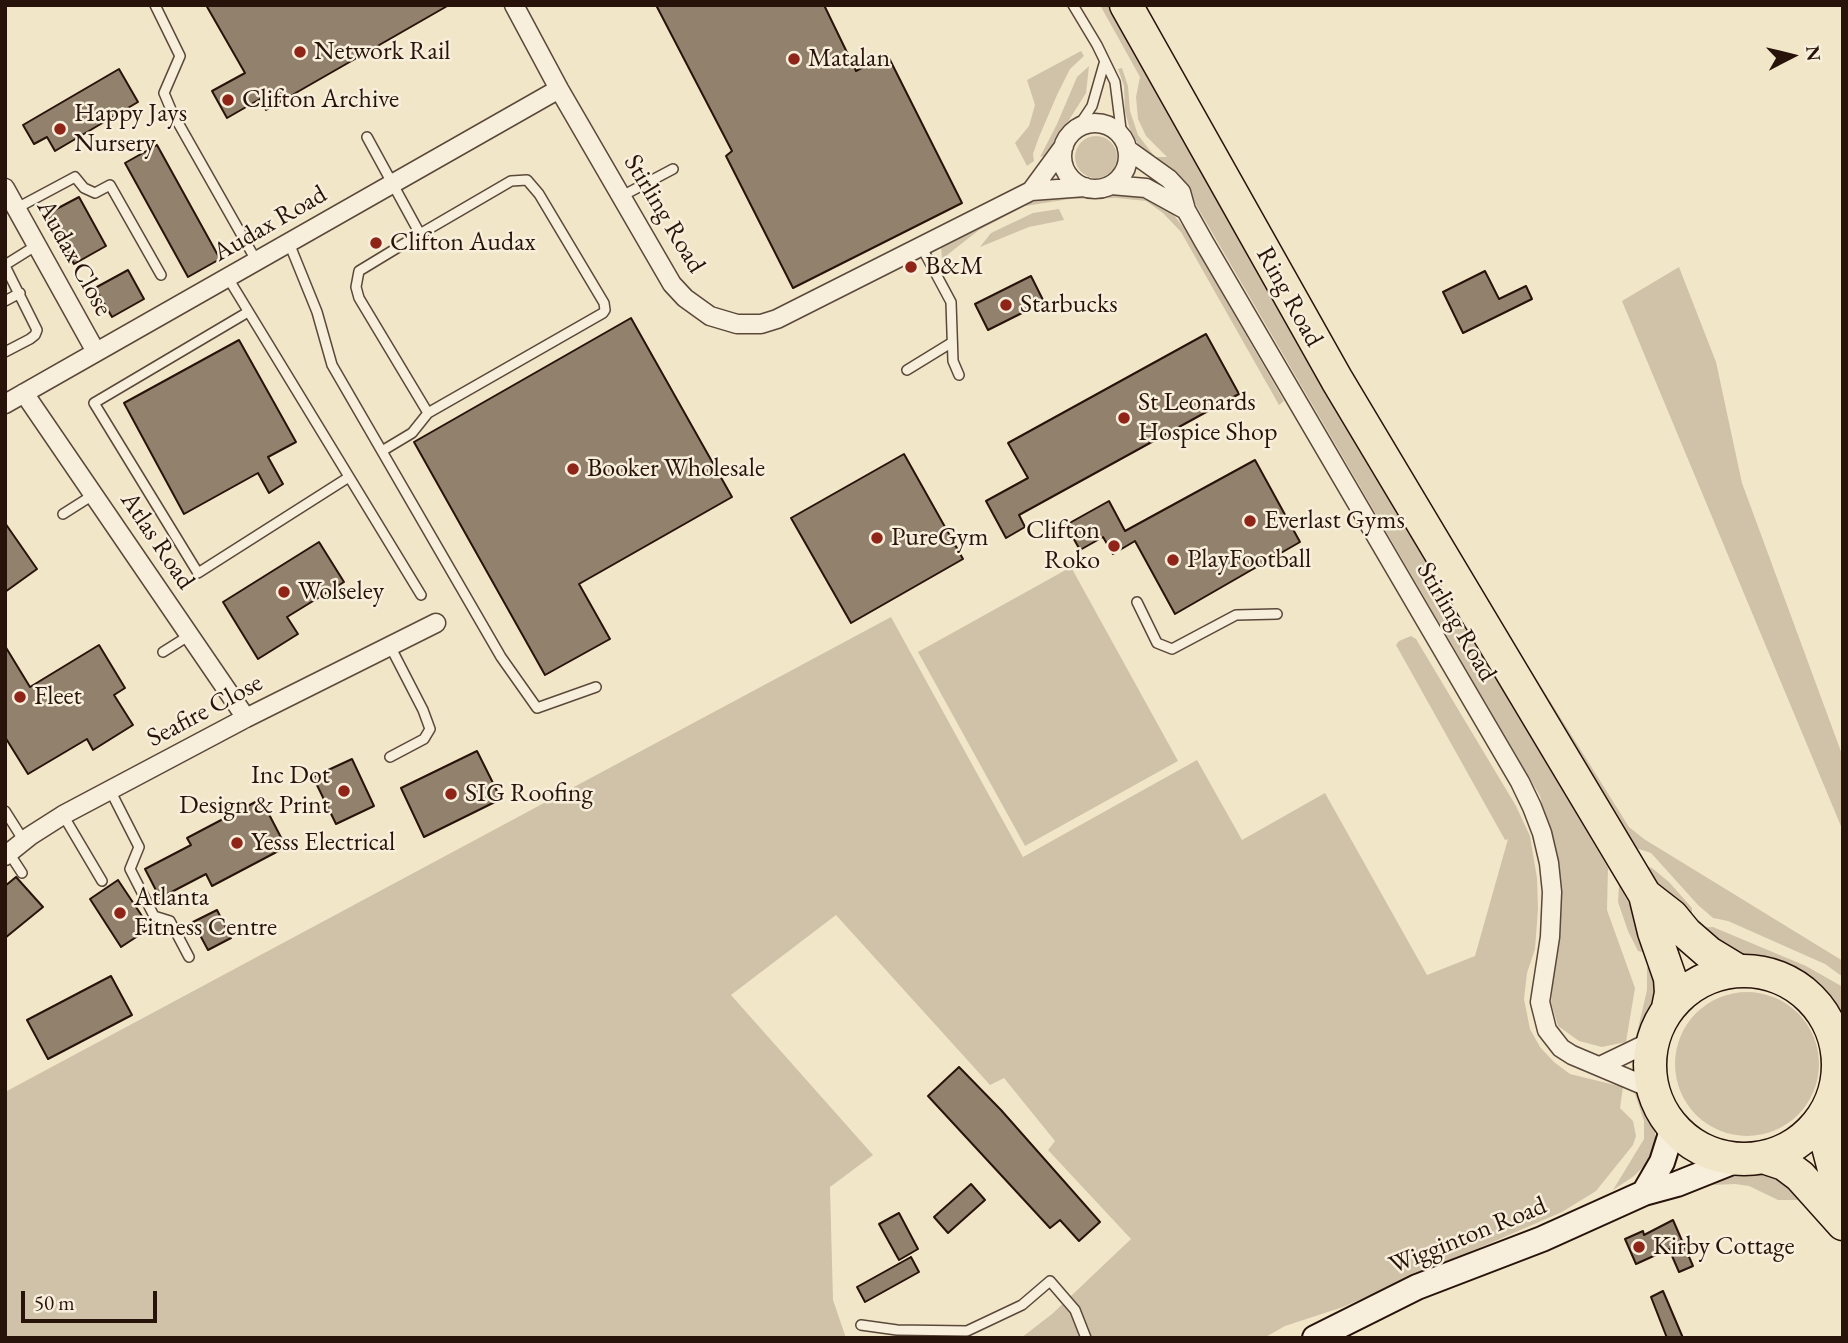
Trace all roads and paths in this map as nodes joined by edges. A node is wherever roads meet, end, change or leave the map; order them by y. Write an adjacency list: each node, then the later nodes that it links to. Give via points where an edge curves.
1 (155, 5): 24 (lane, via 180,56 164,93)
2 (514, 5): 6 (street, Stirling Road)
3 (1073, 5): 5 (lane)
4 (1126, 5): 60 (highway, Ring Road, via 1312,338)
5 (1104, 64): 7 (lane, via 1096,97); 9 (lane, via 1115,82)
6 (559, 89): 12 (street, Audax Road); 17 (street, Stirling Road)
7 (1076, 130): 9 (street, via 1109,126); 10 (street)
8 (367, 137): 12 (lane)
9 (1125, 143): 13 (street, via 1125,170); 19 (street, Stirling Road, via 1181,192)
10 (1064, 146): 14 (street, via 1069,175); 16 (street, Stirling Road)
11 (673, 169): 17 (lane)
12 (393, 184): 20 (lane); 21 (street, Audax Road)
13 (1111, 185): 14 (street); 19 (street, via 1146,188)
14 (1085, 187): 16 (street, Stirling Road)
15 (5, 188): 18 (street, Audax Close)
16 (1031, 191): 23 (street, Stirling Road)
17 (622, 196): 23 (street, Stirling Road, via 661,267 684,298 710,316 737,324 776,319)
18 (17, 208): 22 (street, Audax Close); 26 (lane, via 75,177 94,193 110,185)
19 (1186, 210): 66 (street, Stirling Road, via 1520,782 1547,853 1552,892 1542,1017 1561,1048)
20 (420, 234): 38 (lane, via 359,271 356,286); 38 (lane, via 511,181 527,180 605,306 603,313)
21 (289, 243): 24 (street, Audax Road); 39 (lane, via 332,365)
22 (37, 246): 25 (lane); 33 (street, Audax Close)
23 (922, 246): 31 (lane, via 951,302)
24 (257, 262): 27 (street, Audax Road)
25 (5, 265): 28 (lane)
26 (162, 275)
27 (228, 278): 30 (lane); 33 (street, Audax Road)
28 (20, 293): 29 (lane); 32 (lane, via 36,335)
29 (5, 301)
30 (248, 312): 40 (lane); 40 (lane, via 94,403 198,573)
31 (951, 343): 34 (lane); 35 (lane)
32 (5, 352)
33 (96, 352): 36 (street, Audax Road)
34 (907, 370)
35 (959, 374)
36 (24, 393): 37 (street, Audax Road); 41 (street, Atlas Road)
37 (5, 404)
38 (428, 413): 39 (lane, via 412,433)
39 (382, 451): 50 (lane, via 501,657 537,708)
40 (349, 477): 43 (lane)
41 (93, 495): 42 (lane); 47 (street, Atlas Road)
42 (63, 514)
43 (421, 595)
44 (1137, 602): 45 (lane, via 1157,643 1172,649 1236,615)
45 (1278, 614)
46 (436, 623): 48 (street, Seafire Close)
47 (190, 635): 49 (lane); 51 (street, Atlas Road)
48 (390, 646): 51 (street, Seafire Close); 52 (lane, via 430,729 424,738)
49 (163, 652)
50 (596, 687)
51 (246, 718): 53 (street, Seafire Close)
52 (390, 757)
53 (110, 790): 55 (street, Seafire Close); 61 (lane, via 139,847 130,869 154,916 170,921)
54 (5, 811): 56 (lane)
55 (63, 815): 56 (street, Seafire Close); 59 (lane)
56 (23, 841): 57 (street, Seafire Close)
57 (7, 855): 58 (lane)
58 (22, 873)
59 (102, 881)
60 (1645, 895): 62 (highway, via 1709,953); 63 (highway, via 1670,978)
61 (189, 957)
62 (1737, 970): 63 (highway, via 1698,982); 64 (highway, via 1765,972 1790,982)
63 (1668, 1008): 65 (highway)
64 (1835, 1024): 68 (highway, via 1839,1064)
65 (1653, 1041): 66 (street); 67 (highway)
66 (1600, 1066): 67 (street, Stirling Road)
67 (1653, 1092): 69 (highway)
68 (1835, 1095): 70 (highway, via 1809,1134 1789,1149); 72 (highway, via 1825,1135)
69 (1673, 1128): 70 (highway, via 1719,1157); 71 (main road, via 1662,1163)
70 (1752, 1159): 71 (main road, Wigginton Road); 73 (highway, via 1784,1164)
71 (1644, 1193): 76 (main road, Wigginton Road, via 1417,1287)
72 (1843, 1204)
73 (1843, 1224)
74 (861, 1325): 75 (lane, via 967,1331 1022,1305 1050,1280 1074,1310)
75 (1086, 1338)
76 (1315, 1338)

